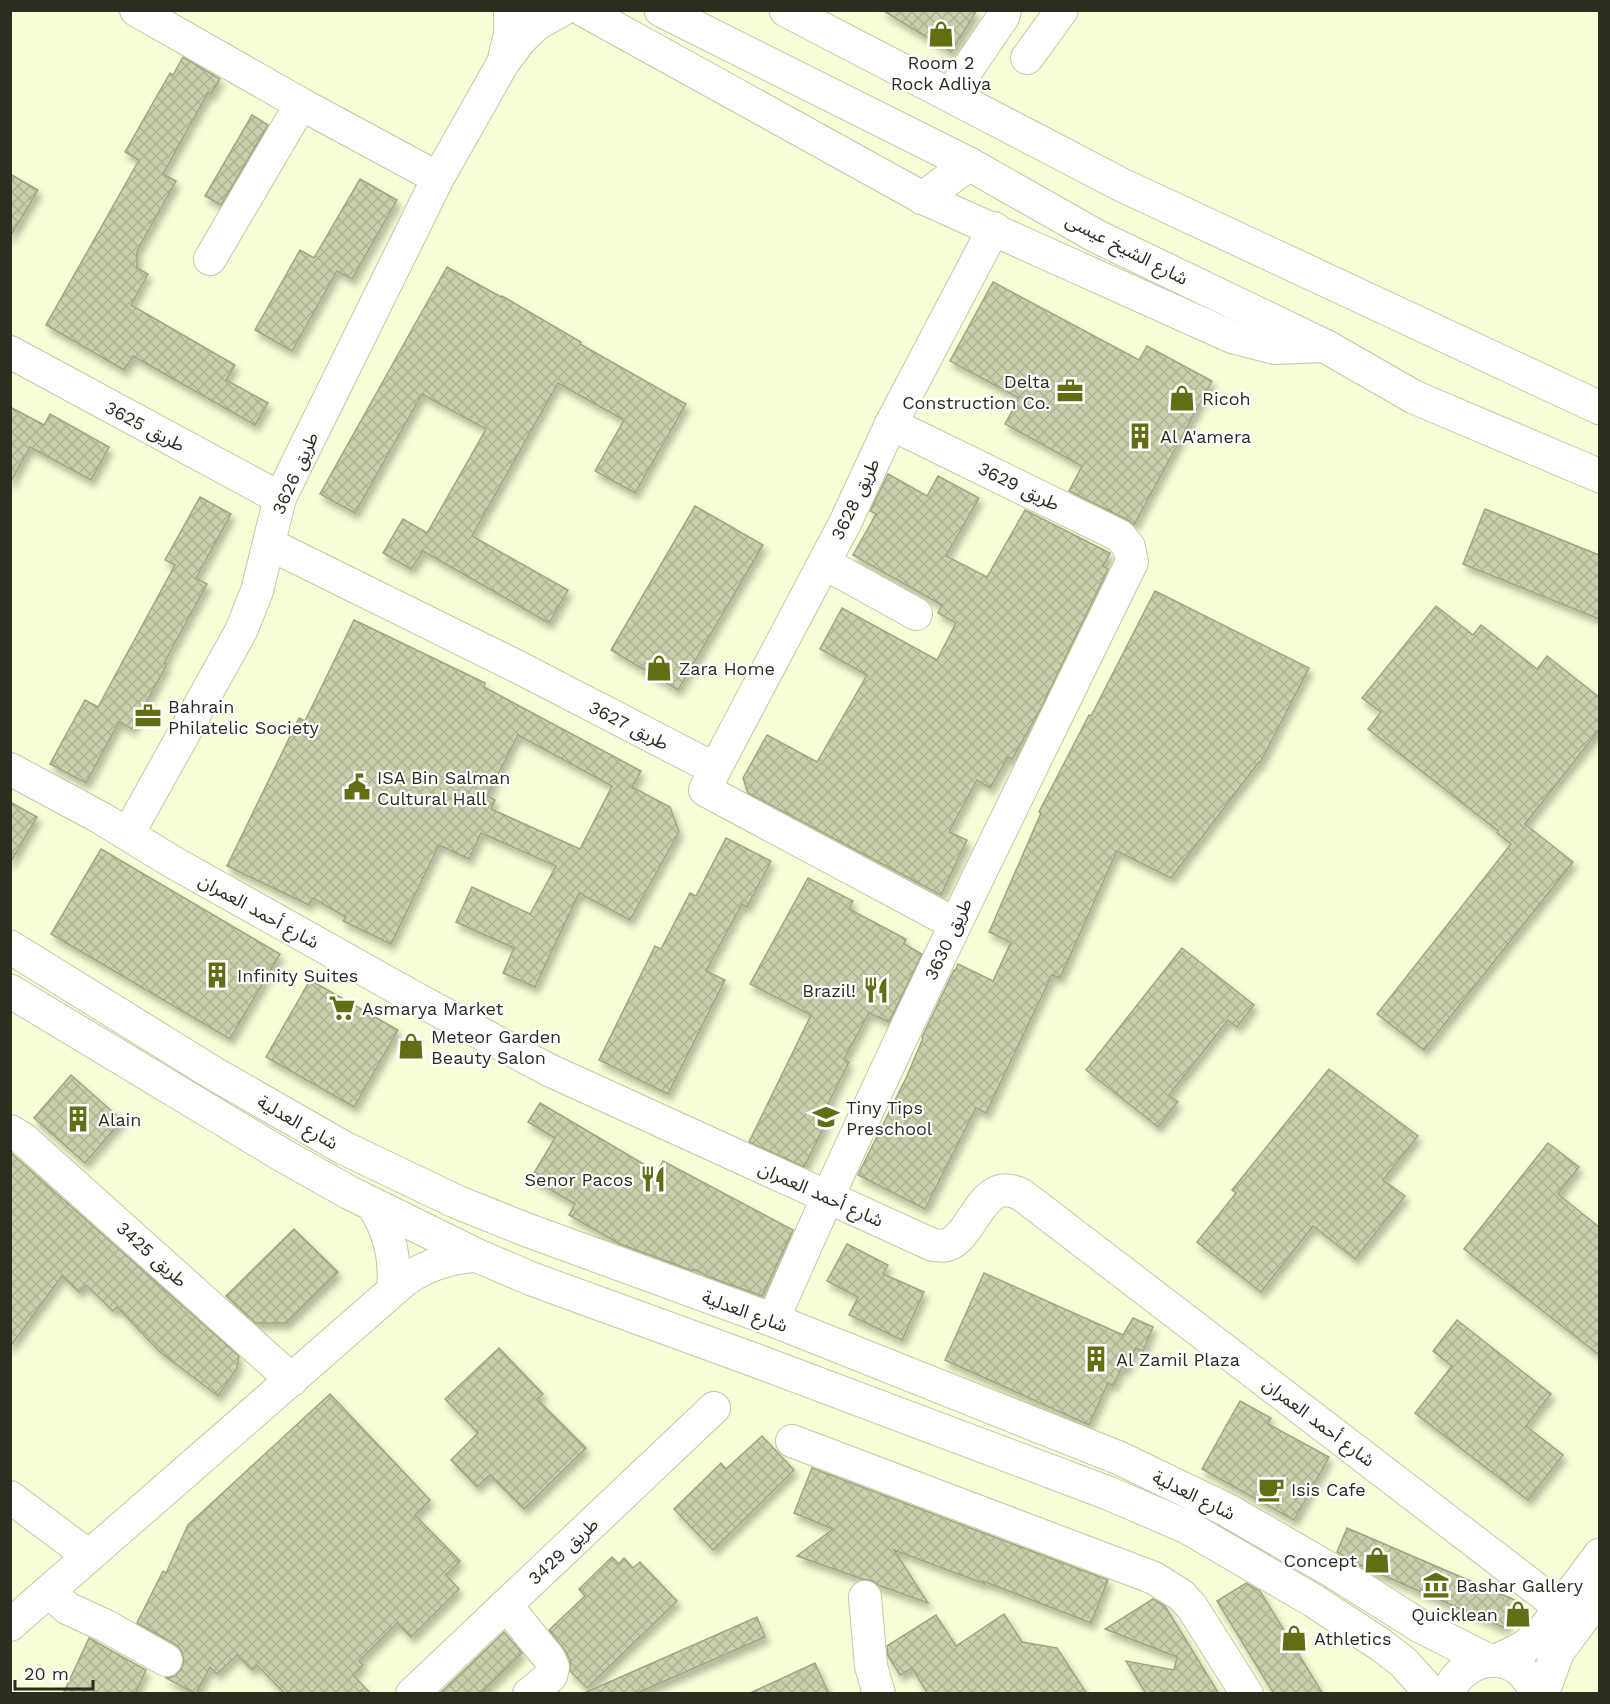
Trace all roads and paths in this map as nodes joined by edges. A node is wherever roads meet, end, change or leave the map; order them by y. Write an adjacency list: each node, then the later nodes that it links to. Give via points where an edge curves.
1 (136, 10): 12 (street)
2 (510, 10): 10 (street, طريق 3626, via 510,34)
3 (562, 10): 10 (street, طريق 3626, via 530,29)
4 (583, 10): 15 (street)
5 (661, 10): 13 (main road, شارع الشيخ عيسى)
6 (786, 10): 11 (main road)
7 (1062, 10): 9 (street)
8 (1004, 14): 11 (street)
9 (1027, 58)
10 (503, 63): 14 (street, طريق 3626)
11 (950, 94): 20 (main road, via 1122,185)
12 (301, 104): 14 (street); 17 (street)
13 (969, 164): 15 (main road); 18 (main road, شارع الشيخ عيسى, via 1096,236)
14 (438, 178): 23 (street, طريق 3626)
15 (923, 198): 16 (street)
16 (994, 228): 18 (street, via 1232,337 1275,348); 21 (street, طريق 3628)
17 (210, 259)
18 (1325, 346): 22 (main road, شارع الشيخ عيسى, via 1414,397)
19 (10, 352): 23 (street, طريق 3625)
20 (1599, 408)
21 (891, 424): 25 (street, طريق 3629, via 1120,536 1129,547); 26 (street, طريق 3628)
22 (1599, 476)
23 (280, 498): 24 (street, طريق 3626)
24 (269, 544): 29 (street, طريق 3627); 30 (street, طريق 3626, via 254,601 241,631)
25 (1132, 562): 31 (street, طريق 3630)
26 (824, 563): 27 (street); 29 (street, طريق 3628)
27 (916, 614)
28 (10, 769): 30 (street, شارع أحمد العمران)
29 (714, 769): 31 (street, via 705,790)
30 (128, 834): 35 (street, شارع أحمد العمران, via 549,1070)
31 (955, 924): 35 (street, طريق 3630)
32 (10, 947): 39 (main road, شارع العدلية, via 213,1073 344,1148 457,1202)
33 (10, 991): 36 (main road, شارع العدلية)
34 (10, 1131): 40 (street, طريق 3425)
35 (827, 1197): 39 (street, طريق 3630); 50 (street, شارع أحمد العمران, via 933,1245 946,1246 956,1240 978,1210 998,1192 1012,1190 1022,1195)
36 (372, 1204): 37 (main road, شارع العدلية); 38 (street, via 382,1220 393,1254)
37 (478, 1256): 38 (street, via 432,1264); 58 (main road, شارع العدلية, via 1108,1493 1187,1527 1314,1601 1380,1645 1403,1662)
38 (393, 1290): 40 (street)
39 (773, 1320): 53 (main road, شارع العدلية, via 1130,1464 1227,1510 1420,1626)
40 (292, 1380): 45 (street)
41 (714, 1408): 49 (street, طريق 3429)
42 (792, 1441): 57 (street, via 1168,1585 1192,1607)
43 (10, 1497): 45 (street)
44 (1599, 1555): 50 (main road)
45 (89, 1556): 46 (street)
46 (49, 1591): 51 (street); 52 (street, via 67,1608)
47 (1599, 1595): 61 (main road, via 1558,1651)
48 (865, 1597): 56 (street, via 871,1666)
49 (506, 1605): 54 (street, طريق 3429); 55 (street, via 553,1667 552,1676)
50 (1560, 1607): 53 (main road, via 1544,1630 1525,1647)
51 (10, 1625)
52 (166, 1660)
53 (1493, 1660): 59 (main road, via 1461,1671); 60 (main road, شارع العدلية, via 1522,1671)
54 (412, 1694)
55 (529, 1694)
56 (879, 1694)
57 (1247, 1694)
58 (1432, 1694)
59 (1447, 1694)
60 (1536, 1694)
61 (1542, 1694)

